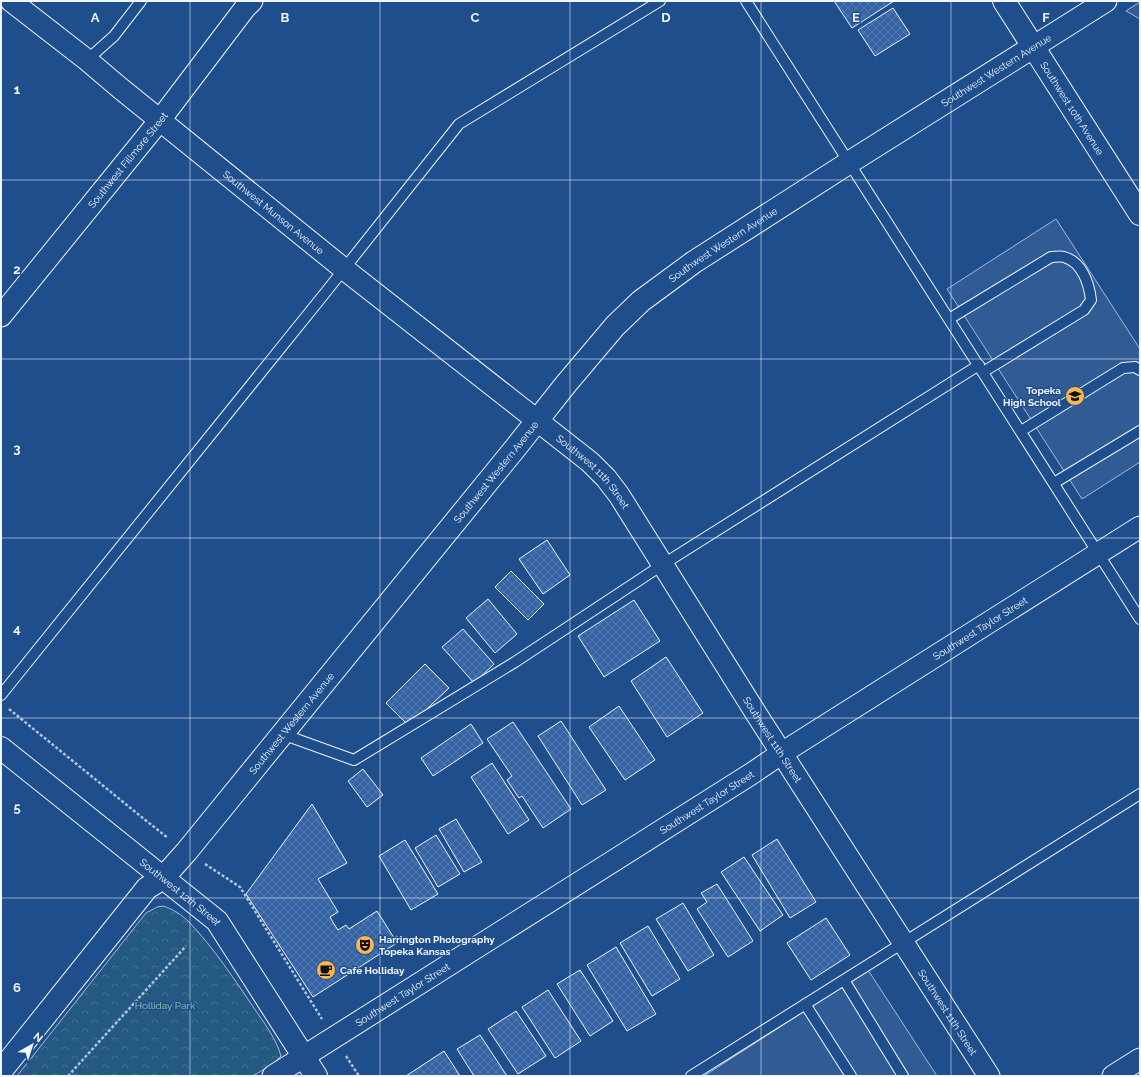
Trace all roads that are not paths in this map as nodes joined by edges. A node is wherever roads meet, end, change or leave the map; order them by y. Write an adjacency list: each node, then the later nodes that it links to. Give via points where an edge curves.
1 (11, 1): 9 (street, Southwest Munson Avenue)
2 (141, 1): 9 (lane, via 114,36)
3 (252, 1): 10 (street, Southwest Fillmore Street)
4 (660, 1): 13 (lane, via 459,124)
5 (746, 1): 11 (lane)
6 (1004, 1): 8 (street, Southwest 10th Avenue)
7 (1106, 1): 8 (street, Southwest Western Avenue)
8 (1033, 47): 11 (street, Southwest Western Avenue); 12 (street, Southwest 10th Avenue)
9 (87, 60): 10 (street, Southwest Munson Avenue)
10 (160, 120): 13 (street, Southwest Munson Avenue); 14 (street, Southwest Fillmore Street)
11 (850, 162): 15 (lane); 18 (street, Southwest Western Avenue, via 694,262 641,301 616,326)
12 (1140, 214)
13 (344, 269): 18 (street, Southwest Munson Avenue); 26 (lane)
14 (1, 316)
15 (949, 319): 16 (lane); 16 (lane, via 1051,257 1063,256 1075,262 1083,273 1090,288 1091,300 1084,310)
16 (981, 368): 19 (lane); 24 (lane)
17 (1140, 370): 19 (lane, via 1135,367 1123,368)
18 (537, 421): 24 (street, Southwest 11th Street, via 590,462 606,478); 27 (street, Southwest Western Avenue)
19 (1021, 431): 21 (lane)
20 (1140, 431): 21 (lane)
21 (1054, 483): 23 (lane)
22 (1140, 528): 23 (street, Southwest Taylor Street)
23 (1099, 553): 25 (lane); 29 (street, Southwest Taylor Street)
24 (662, 565): 27 (lane, via 515,662 354,760); 29 (street, Southwest 11th Street)
25 (1140, 619)
26 (1, 695)
27 (282, 734): 31 (street, Southwest Western Avenue)
28 (1, 748): 31 (street, Southwest 12th Street)
29 (782, 753): 32 (street, Southwest 11th Street); 35 (street, Southwest Taylor Street)
30 (1140, 794): 32 (lane)
31 (163, 878): 35 (street, Southwest 12th Street, via 217,921); 37 (street, Southwest Western Avenue, via 147,888)
32 (904, 942): 33 (lane); 44 (street, Southwest 11th Street)
33 (844, 980): 34 (lane); 43 (lane)
34 (805, 1004): 38 (lane); 42 (lane)
35 (304, 1056): 39 (street, Southwest Taylor Street); 40 (street, Southwest 12th Street)
36 (1140, 1059): 45 (street)
37 (1, 1071)
38 (704, 1072): 41 (lane)
39 (273, 1076)
40 (316, 1076)
41 (691, 1076)
42 (851, 1076)
43 (903, 1076)
44 (989, 1076)
45 (1113, 1076)

